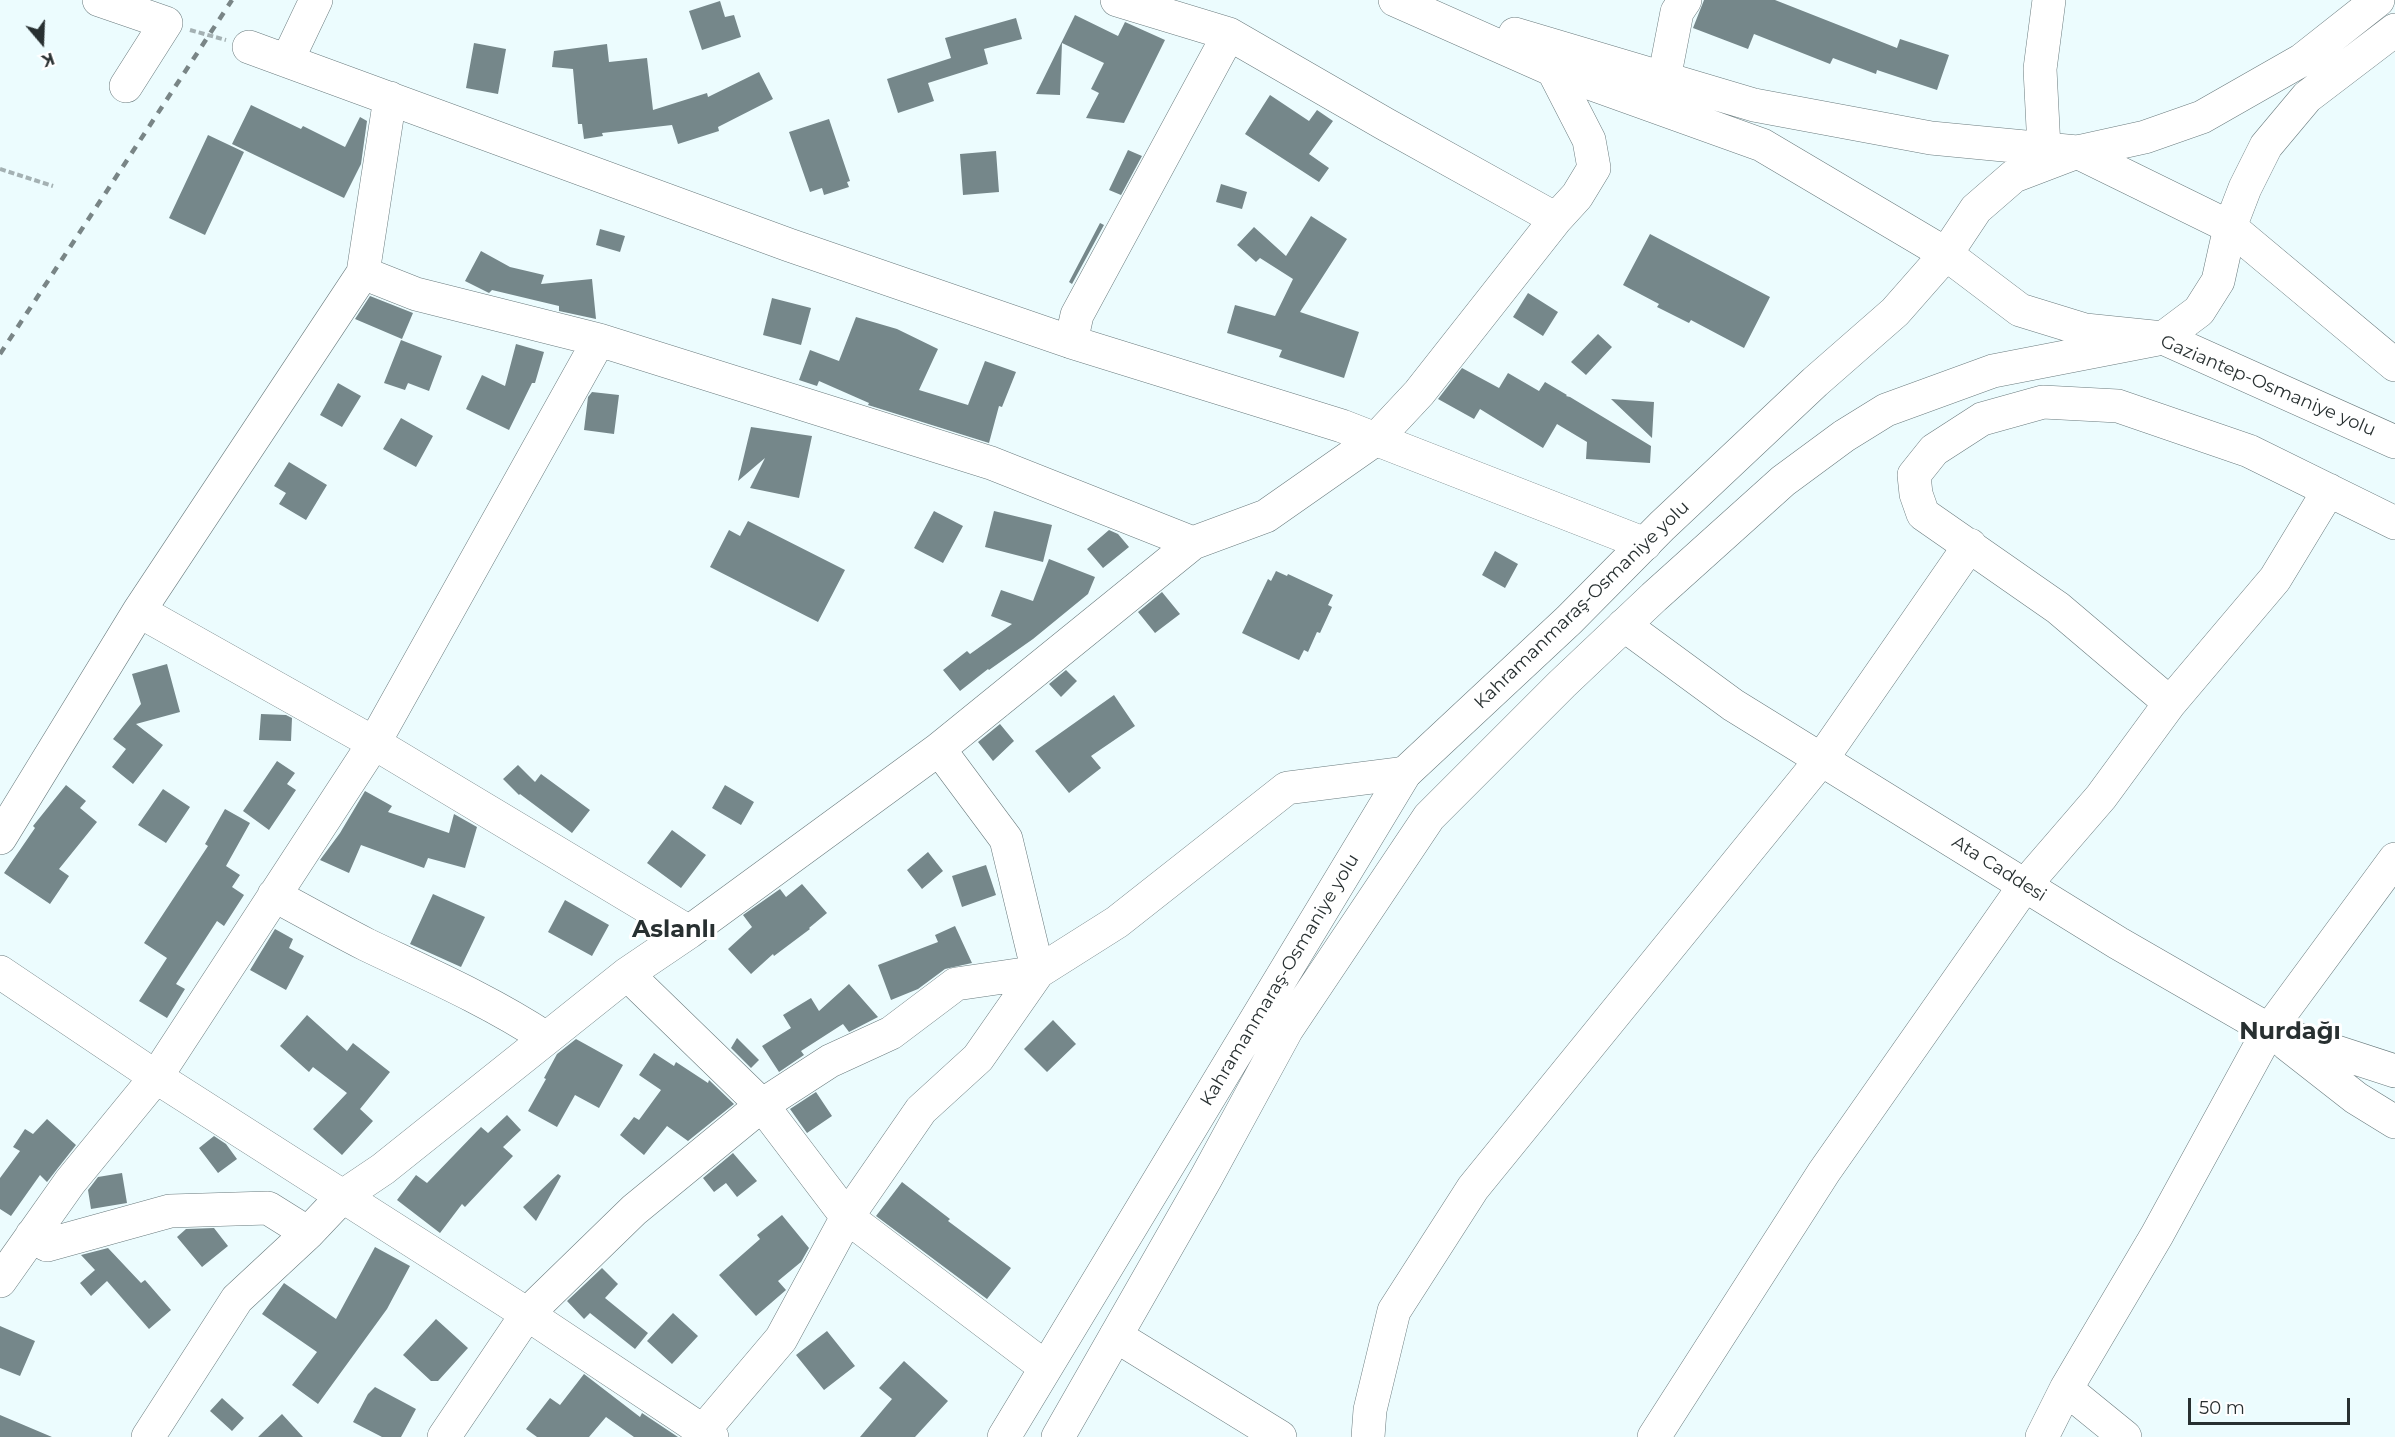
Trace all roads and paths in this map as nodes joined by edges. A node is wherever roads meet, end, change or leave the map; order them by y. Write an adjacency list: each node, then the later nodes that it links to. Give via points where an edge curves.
1 (99, 0): 9 (main road)
2 (316, 0): 13 (main road)
3 (1117, 0): 11 (main road)
4 (1395, 0): 14 (main road, Gaziantep-Osmaniye yolu)
5 (1402, 0): 15 (main road)
6 (1685, 0): 15 (main road, via 1677,12)
7 (2050, 0): 18 (main road, via 2040,69)
8 (2378, 0): 19 (main road, Kahramanmaraş-Osmaniye yolu, via 2302,60 2202,117 2145,137)
9 (166, 23): 12 (path); 16 (main road)
10 (2395, 30): 23 (main road, Kahramanmaraş-Osmaniye yolu, via 2307,97 2266,146)
11 (1229, 34): 22 (main road); 28 (main road, via 1077,315)
12 (249, 47): 13 (main road)
13 (287, 61): 17 (main road)
14 (1553, 70): 22 (main road, via 1589,140 1594,168 1577,196); 24 (main road, Gaziantep-Osmaniye yolu, via 1762,145)
15 (1664, 79): 18 (main road, via 1754,105 1931,138)
16 (126, 86)
17 (390, 98): 25 (main road); 28 (main road, via 789,245)
18 (2044, 148): 19 (main road)
19 (2077, 152): 23 (main road); 24 (main road, Kahramanmaraş-Osmaniye yolu, via 2014,176 1976,209)
20 (0, 169): 21 (path)
21 (53, 186)
22 (1556, 219): 30 (main road, via 1419,393)
23 (2230, 227): 26 (main road, Kahramanmaraş-Osmaniye yolu, via 2218,281 2199,311); 29 (main road)
24 (1946, 254): 26 (main road, Gaziantep-Osmaniye yolu, via 2020,310 2085,330); 35 (main road, Kahramanmaraş-Osmaniye yolu, via 1895,312)
25 (363, 273): 27 (main road, via 416,294); 37 (main road)
26 (2163, 338): 31 (main road, Gaziantep-Osmaniye yolu); 38 (main road, Kahramanmaraş-Osmaniye yolu, via 1993,371 1886,410 1783,481)
27 (599, 340): 34 (main road, via 991,463); 40 (main road)
28 (1071, 342): 30 (main road)
29 (2395, 365)
30 (1376, 439): 34 (main road, via 1266,516); 35 (main road)
31 (2395, 442)
32 (2329, 490): 33 (main road); 36 (main road, via 2249,451 2118,406 2043,402 1982,419 1934,450 1914,474 1923,514); 39 (main road, via 2275,579)
33 (2395, 523)
34 (1193, 543): 41 (main road)
35 (1644, 544): 43 (main road, Kahramanmaraş-Osmaniye yolu)
36 (1970, 545): 39 (main road, via 2058,608); 42 (main road)
37 (139, 611): 40 (main road); 44 (main road)
38 (1624, 625): 42 (main road, Ata Caddesi, via 1733,705); 65 (main road, Kahramanmaraş-Osmaniye yolu, via 1429,817 1287,1029)
39 (2170, 703): 46 (main road, via 2101,797)
40 (374, 743): 47 (main road); 48 (main road)
41 (939, 749): 48 (main road); 50 (main road, via 1006,839)
42 (1821, 760): 46 (main road, Ata Caddesi); 74 (main road, via 1473,1188 1394,1311 1370,1410)
43 (1405, 773): 50 (main road, via 1287,788 1118,922); 66 (main road, Kahramanmaraş-Osmaniye yolu)
44 (0, 838)
45 (2395, 859): 52 (main road)
46 (2025, 885): 52 (main road, Ata Caddesi); 75 (main road, via 1824,1172)
47 (274, 895): 53 (main road, via 499,1009); 55 (main road)
48 (689, 932): 51 (main road)
49 (0, 972): 55 (main road)
50 (1038, 972): 57 (main road, via 956,984 891,1033 830,1061); 60 (main road, via 978,1058 921,1110)
51 (627, 974): 53 (main road); 57 (main road)
52 (2269, 1029): 54 (main road, Ata Caddesi); 56 (main road); 67 (main road, via 2157,1235)
53 (546, 1038): 59 (main road, via 383,1169)
54 (2386, 1068): 56 (main road, via 2362,1072)
55 (156, 1077): 59 (main road); 62 (main road, via 70,1182)
56 (2356, 1098): 58 (main road)
57 (762, 1105): 60 (main road); 64 (main road, via 634,1210)
58 (2395, 1122)
59 (343, 1196): 61 (main road); 64 (main road)
60 (847, 1217): 66 (main road); 68 (main road, via 781,1339)
61 (308, 1233): 62 (main road, via 268,1208 171,1211 47,1245); 69 (main road, via 237,1299)
62 (32, 1236): 63 (main road)
63 (0, 1281)
64 (527, 1314): 68 (main road); 70 (main road)
65 (1116, 1336): 72 (main road, Kahramanmaraş-Osmaniye yolu); 73 (main road)
66 (1046, 1367): 71 (main road, Kahramanmaraş-Osmaniye yolu)
67 (2066, 1389): 76 (main road); 77 (main road)
68 (704, 1435)
69 (148, 1437)
70 (444, 1437)
71 (1004, 1437)
72 (1058, 1437)
73 (1280, 1437)
74 (1368, 1437)
75 (1653, 1437)
76 (2043, 1437)
77 (2125, 1437)

